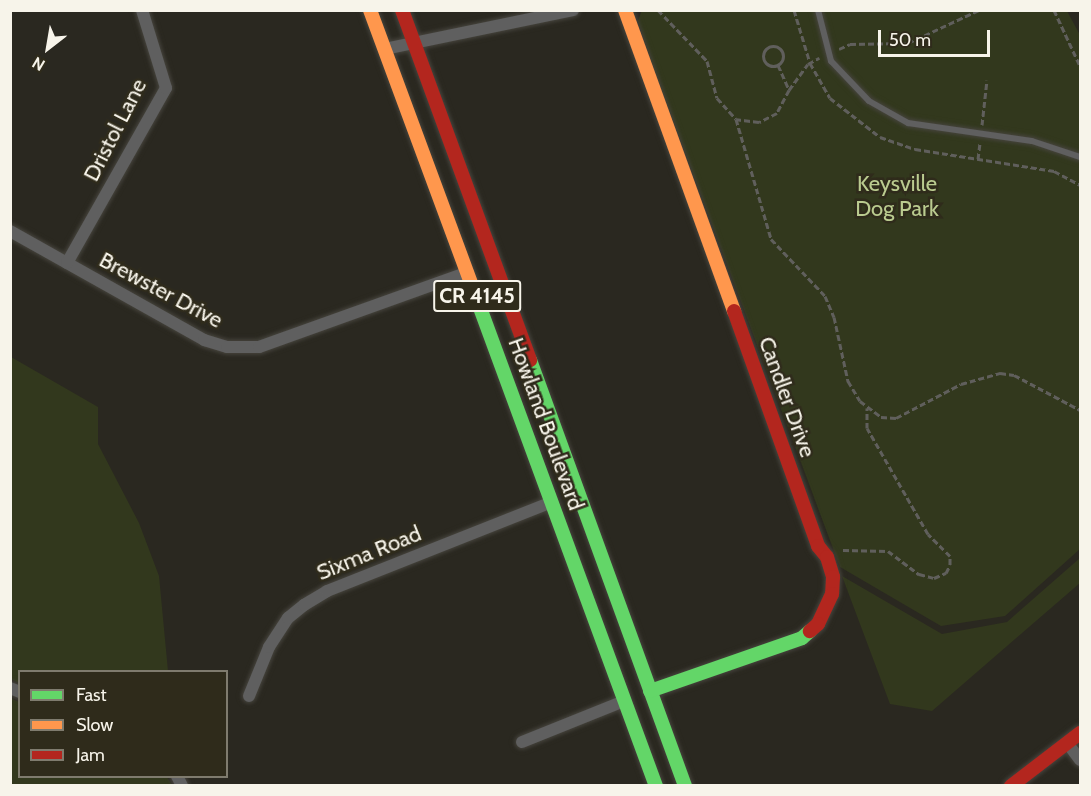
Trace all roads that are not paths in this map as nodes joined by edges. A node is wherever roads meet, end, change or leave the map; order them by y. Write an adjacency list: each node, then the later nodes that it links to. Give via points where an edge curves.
1 (142, 10): 11 (street, Dristol Lane, via 166,88)
2 (370, 10): 8 (main road, Howland Boulevard / CR 4145)
3 (402, 10): 7 (main road, Howland Boulevard / CR 4145)
4 (573, 10): 7 (street)
5 (625, 10): 14 (main road, Candler Drive, via 818,546 827,557 833,577 832,594 818,624 802,638)
6 (818, 10): 9 (lane, via 831,61 869,101 908,123 1032,141)
7 (413, 42): 8 (street); 14 (main road, Howland Boulevard / CR 4145)
8 (385, 49): 12 (main road, Howland Boulevard / CR 4145)
9 (1080, 157)
10 (10, 231): 11 (street, Brewster Drive)
11 (67, 262): 12 (street, Brewster Drive, via 204,340 227,347 259,347)
12 (468, 272): 13 (main road, Howland Boulevard / CR 4145)
13 (552, 502): 15 (street, Sixma Road, via 327,591 304,605 288,618 269,647); 16 (main road, Howland Boulevard / CR 4145)
14 (650, 691): 22 (main road, Howland Boulevard / CR 4145)
15 (249, 696)
16 (624, 701): 18 (street); 21 (main road, Howland Boulevard / CR 4145)
17 (1080, 733): 19 (main road)
18 (522, 742)
19 (1068, 744): 20 (street); 23 (main road)
20 (1080, 760)
21 (656, 786)
22 (685, 786)
23 (1011, 786)

